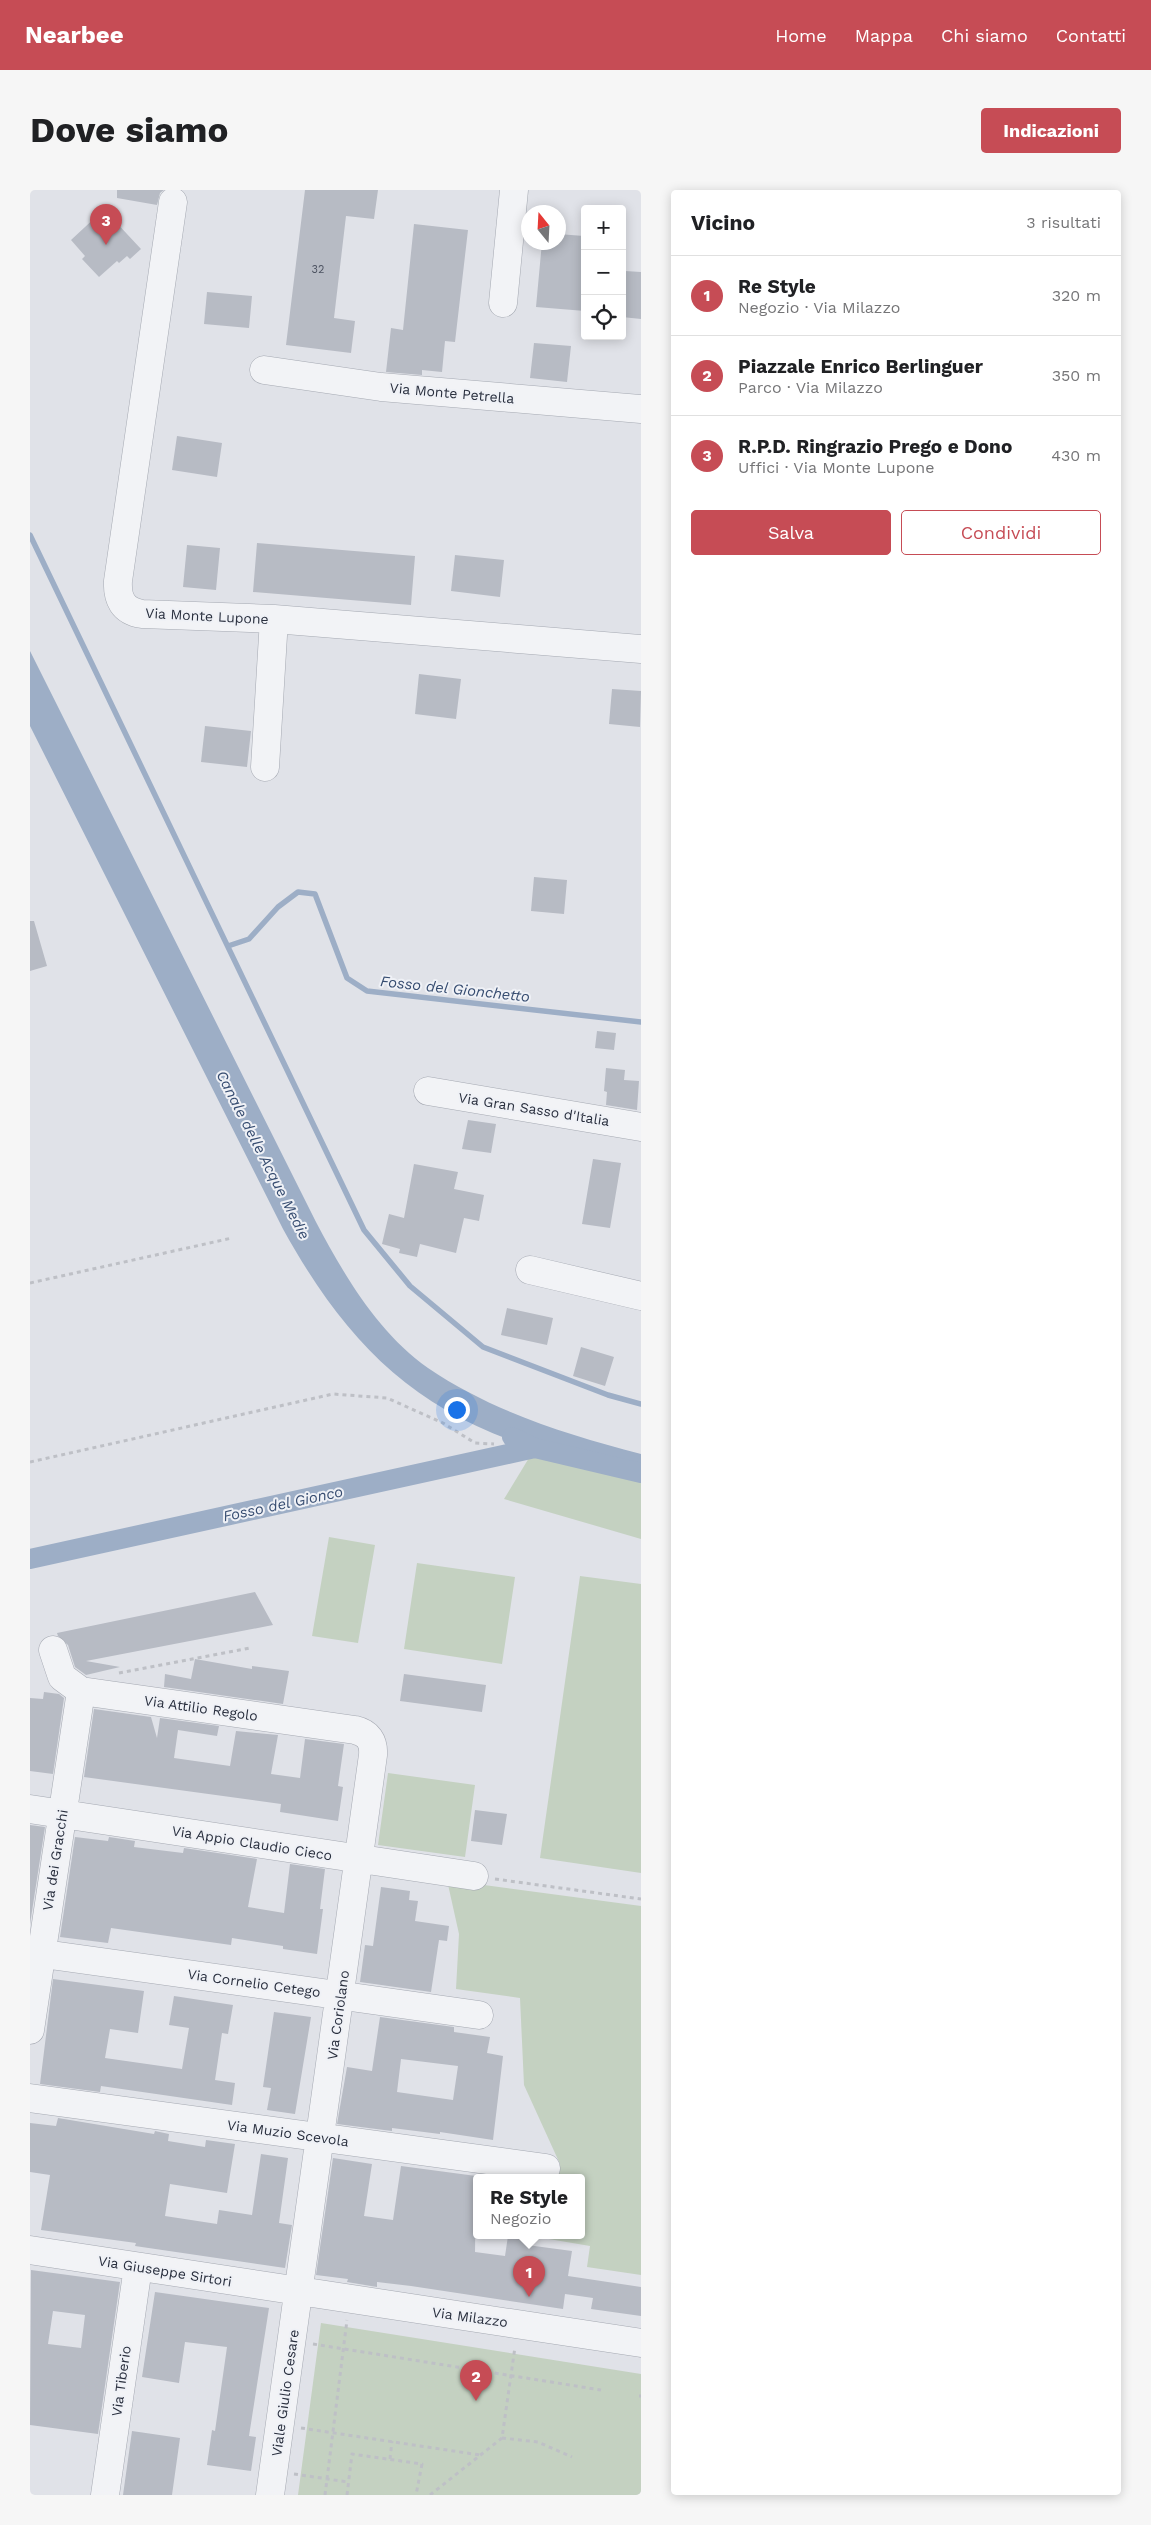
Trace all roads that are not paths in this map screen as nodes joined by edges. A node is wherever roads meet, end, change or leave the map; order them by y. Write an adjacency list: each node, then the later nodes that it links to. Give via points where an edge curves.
1 (514, 190): 3 (street)
2 (173, 202): 6 (street, Via Monte Lupone, via 118,595 127,608 142,614)
3 (503, 303)
4 (264, 370): 5 (street, Via Monte Petrella, via 381,387)
5 (641, 409)
6 (274, 619): 7 (street, Via Monte Lupone); 8 (street)
7 (641, 648)
8 (265, 768)
9 (428, 1091): 10 (street, Via Gran Sasso d'Italia)
10 (641, 1127)
11 (530, 1270): 12 (street)
12 (641, 1296)
13 (53, 1650): 14 (street, via 62,1677)
14 (81, 1691): 15 (street, Via Attilio Regolo, via 355,1730); 17 (street, Via dei Gracchi)
15 (370, 1738): 18 (street, Via Coriolano, via 373,1755)
16 (30, 1809): 17 (street, Via Appio Claudio Cieco)
17 (62, 1814): 18 (street, Via Appio Claudio Cieco); 20 (street, Via dei Gracchi)
18 (359, 1859): 19 (street, Via Appio Claudio Cieco); 21 (street, Via Coriolano)
19 (474, 1876)
20 (36, 1953): 21 (street, Via Cornelio Cetego); 23 (street, Via dei Gracchi)
21 (340, 1996): 22 (street, Via Cornelio Cetego); 25 (street, Via Coriolano)
22 (479, 2015)
23 (30, 2030)
24 (30, 2098): 25 (street, Via Muzio Scevola)
25 (321, 2138): 26 (street, Via Muzio Scevola); 29 (street, Via Coriolano)
26 (546, 2168)
27 (30, 2250): 28 (street, Via Giuseppe Sirtori)
28 (138, 2267): 29 (street, Via Giuseppe Sirtori); 32 (street, Via Tiberio)
29 (299, 2292): 30 (street, Via Milazzo); 31 (street, Viale Giulio Cesare)
30 (641, 2342)
31 (272, 2483)
32 (105, 2495)

